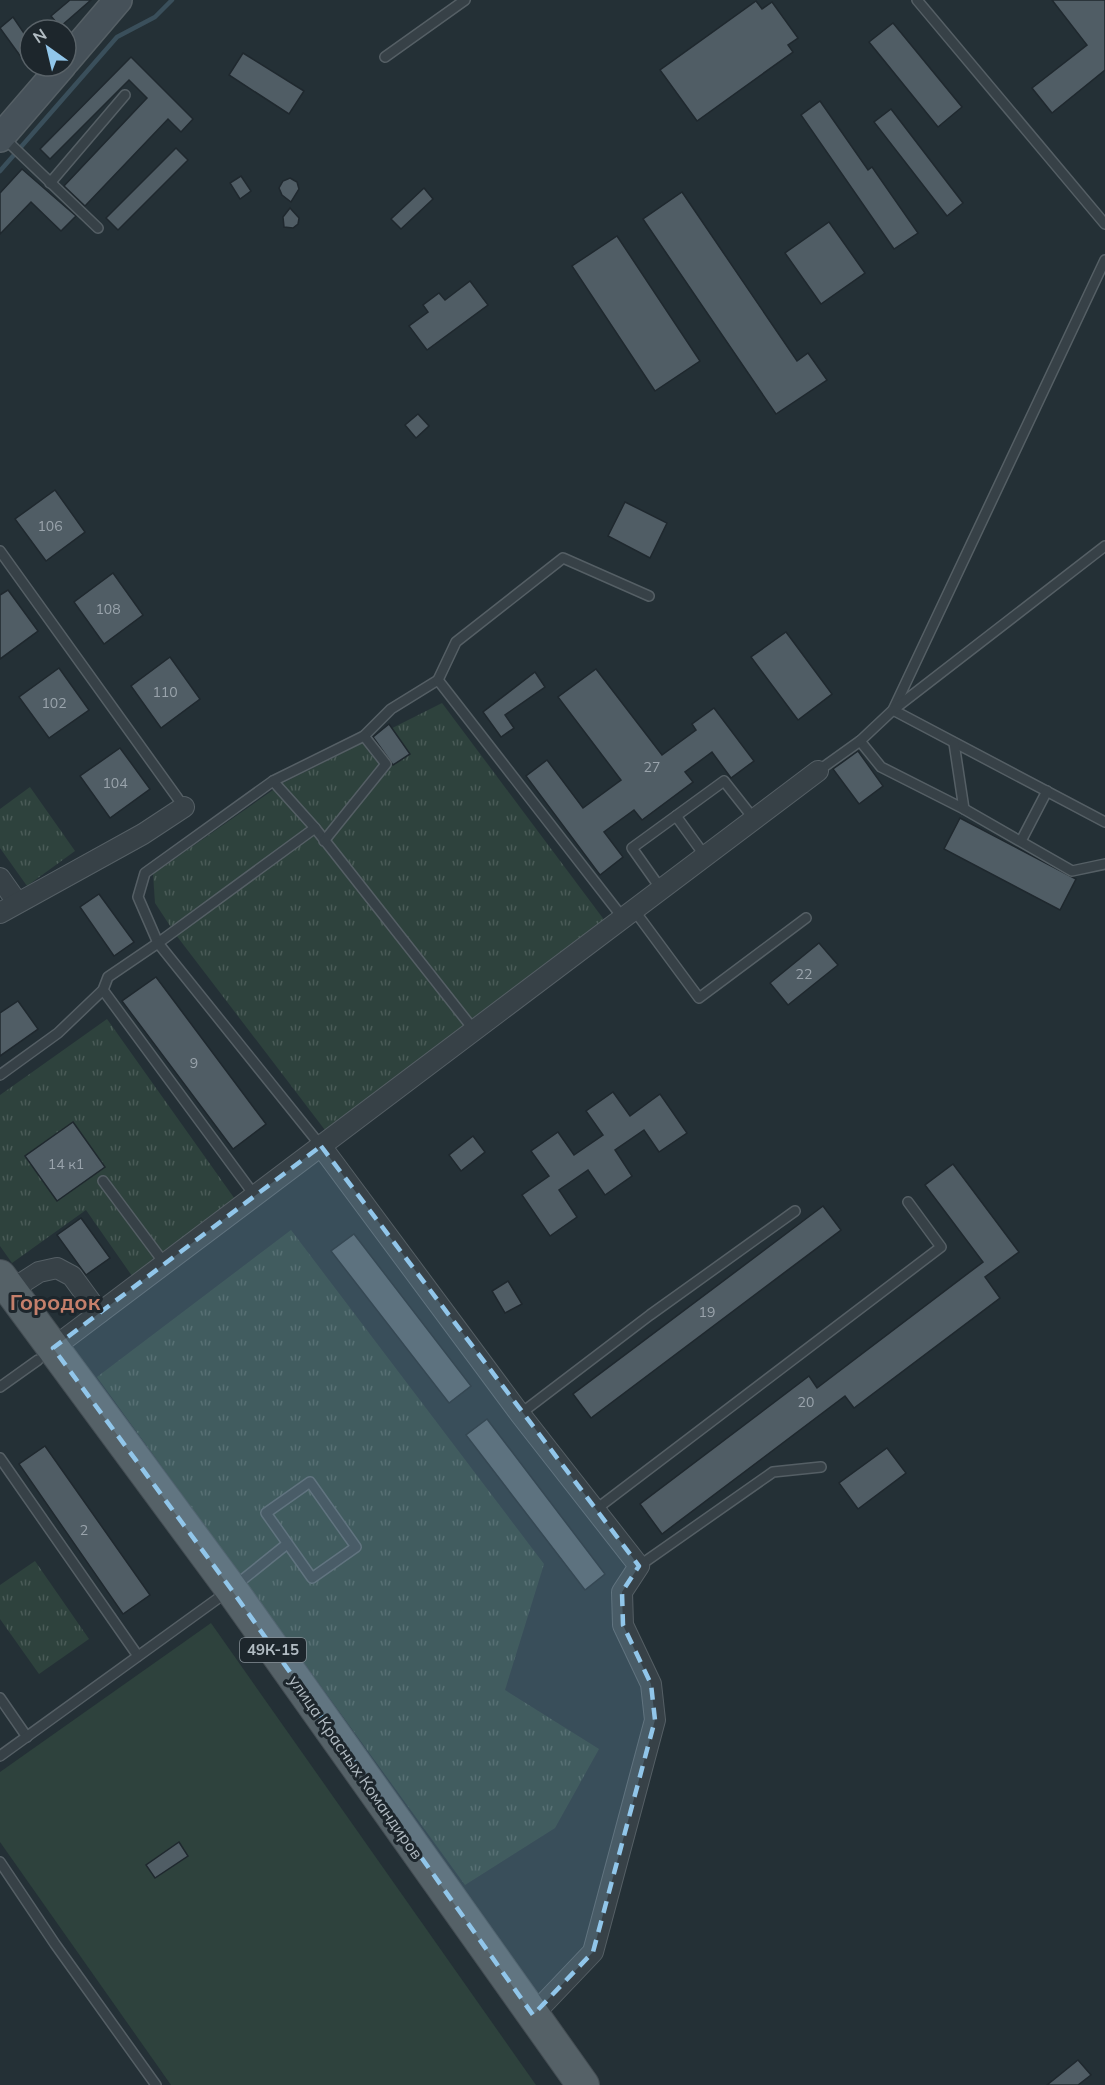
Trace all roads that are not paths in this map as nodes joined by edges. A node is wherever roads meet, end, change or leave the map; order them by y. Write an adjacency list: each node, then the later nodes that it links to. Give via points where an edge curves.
1 (118, 0): 4 (main road)
2 (465, 0): 5 (lane)
3 (917, 0): 10 (lane)
4 (78, 47)
5 (385, 57)
6 (52, 78): 8 (main road)
7 (125, 95): 9 (lane)
8 (4, 139): 9 (lane)
9 (50, 183): 11 (lane)
10 (1105, 224)
11 (98, 228)
12 (1105, 260): 17 (lane)
13 (1105, 546): 17 (lane)
14 (0, 552): 24 (lane)
15 (650, 596): 16 (lane, via 563,558 456,642)
16 (438, 680): 18 (lane, via 391,709); 38 (lane)
17 (893, 710): 19 (lane); 20 (lane)
18 (364, 736): 22 (lane); 30 (lane, via 386,764)
19 (861, 741): 21 (lane); 25 (lane, via 881,767)
20 (954, 743): 23 (lane); 25 (lane)
21 (818, 771): 27 (street)
22 (273, 781): 29 (lane); 40 (lane, via 145,873 138,897)
23 (1047, 791): 28 (lane); 31 (lane)
24 (184, 807): 36 (street, via 143,834)
25 (964, 809): 31 (lane)
26 (676, 816): 27 (lane, via 724,781); 32 (lane); 35 (lane, via 632,848)
27 (754, 819): 32 (street)
28 (1105, 822)
29 (315, 828): 30 (lane); 40 (lane)
30 (324, 841): 42 (lane)
31 (1021, 841): 33 (lane, via 1072,871)
32 (705, 856): 35 (street)
33 (1105, 864)
34 (0, 878): 36 (street)
35 (661, 889): 38 (street)
36 (17, 902): 37 (street)
37 (0, 914)
38 (628, 914): 39 (lane, via 699,998); 42 (street)
39 (806, 918)
40 (158, 943): 41 (lane, via 108,977); 44 (lane)
41 (103, 990): 43 (lane, via 58,1033); 46 (lane)
42 (474, 1030): 44 (street)
43 (0, 1075)
44 (321, 1146): 46 (street); 54 (street)
45 (103, 1181): 49 (lane)
46 (255, 1196): 49 (street)
47 (908, 1202): 57 (lane, via 941,1247)
48 (795, 1211): 54 (lane)
49 (165, 1264): 51 (street)
50 (5, 1283): 51 (street, via 57,1268 72,1276); 52 (main road, улица Красных Командиров / 49К-15)
51 (99, 1313): 52 (street)
52 (45, 1354): 53 (lane); 60 (main road, улица Красных Командиров / 49К-15)
53 (0, 1387)
54 (520, 1414): 57 (street)
55 (0, 1458): 61 (lane)
56 (821, 1467): 59 (lane, via 773,1472)
57 (595, 1510): 59 (street)
58 (287, 1544): 58 (lane, via 266,1513 310,1482 356,1547 312,1578); 60 (lane)
59 (639, 1566): 66 (street, via 622,1592 624,1625 651,1684 655,1720 593,1952)
60 (231, 1589): 61 (lane); 66 (main road, улица Красных Командиров / 49К-15)
61 (138, 1656): 63 (lane)
62 (0, 1698): 63 (lane)
63 (27, 1737): 64 (lane)
64 (0, 1756)
65 (0, 1862): 67 (lane)
66 (533, 2015): 68 (main road, улица Красных Командиров / 49К-15)
67 (156, 2085)
68 (583, 2085)

